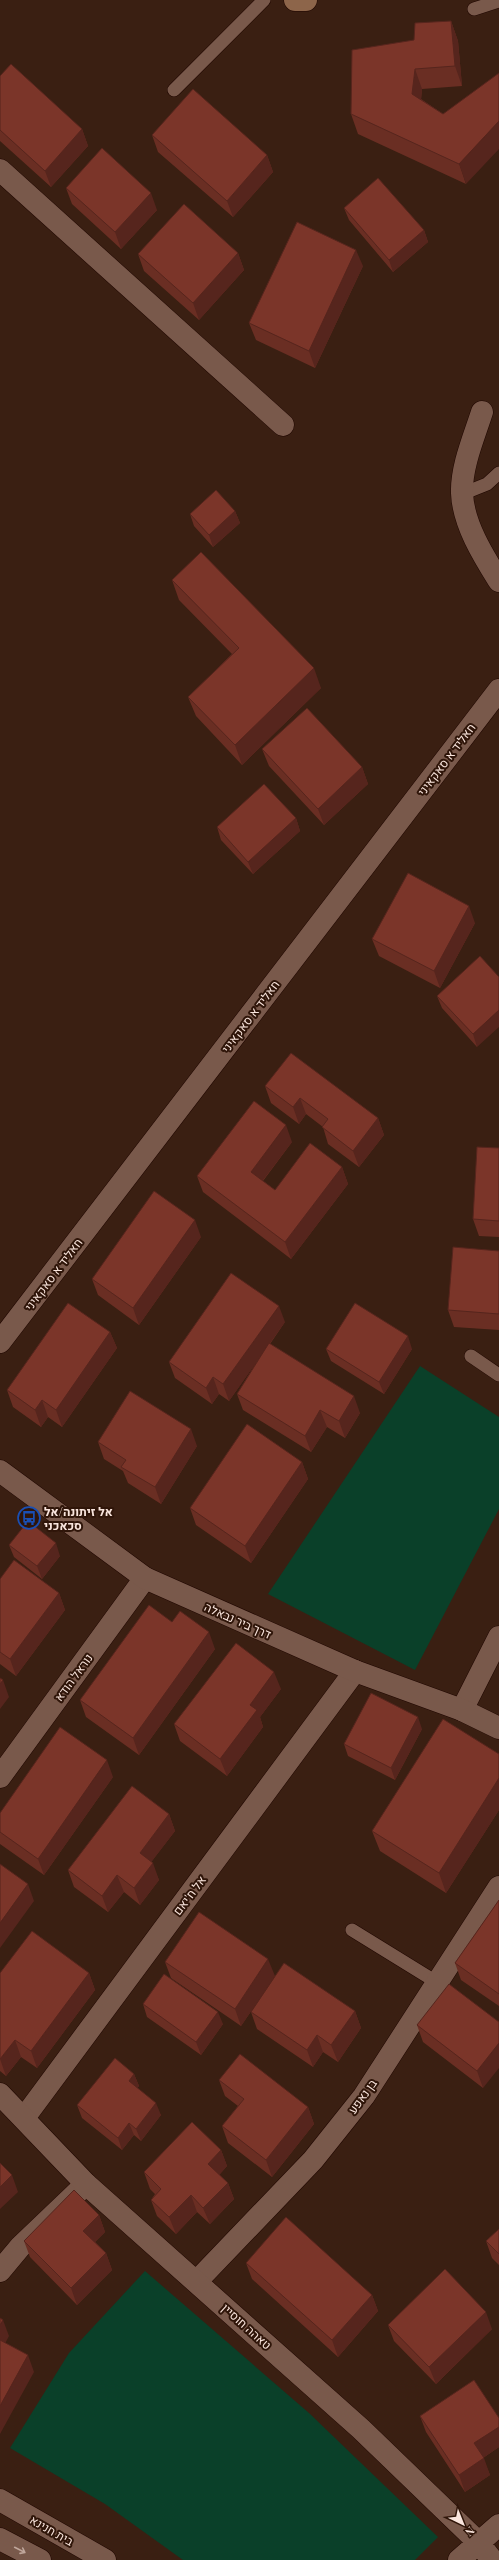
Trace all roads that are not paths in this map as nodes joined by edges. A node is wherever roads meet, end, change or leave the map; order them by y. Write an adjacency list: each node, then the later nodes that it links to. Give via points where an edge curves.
1 (264, 0): 6 (lane)
2 (296, 0): 3 (main road)
3 (306, 0)
4 (499, 1): 5 (lane)
5 (474, 9)
6 (174, 90)
7 (0, 170): 9 (street)
8 (482, 412): 11 (street, via 469,454)
9 (283, 424)
10 (499, 473): 11 (lane, via 487,484)
11 (462, 494): 12 (street, via 469,524)
12 (499, 581)
13 (499, 690): 14 (street, חאליד א סאקאיני)
14 (0, 1342)
15 (471, 1356): 16 (lane)
16 (499, 1375)
17 (0, 1471): 18 (street, דרך ביר נבאלה)
18 (145, 1578): 20 (street, דרך ביר נבאלה); 23 (street, נוראל הודא)
19 (499, 1637): 21 (street)
20 (354, 1671): 21 (street, דרך ביר נבאלה); 28 (street, אל ח'יאם)
21 (462, 1710): 22 (street, דרך ביר נבאלה)
22 (499, 1728)
23 (0, 1777)
24 (499, 1887): 26 (street, בן נאפע)
25 (352, 1930): 26 (lane)
26 (438, 1983): 31 (street, בן נאפע, via 364,2096 312,2160)
27 (0, 2094): 28 (street, טאהה חוסיין)
28 (24, 2118): 29 (street, טאהה חוסיין)
29 (86, 2184): 30 (street, via 20,2247); 31 (street, טאהה חוסיין)
30 (0, 2271)
31 (197, 2281): 35 (street, טאהה חוסיין, via 361,2429)
32 (0, 2500): 37 (street, בית חנינא)
33 (499, 2525): 35 (street)
34 (0, 2539): 36 (street, one-way to 36)
35 (478, 2542): 38 (street); 39 (street, טאהה חוסיין)
36 (40, 2560)
37 (105, 2560)
38 (459, 2560)
39 (492, 2560)

